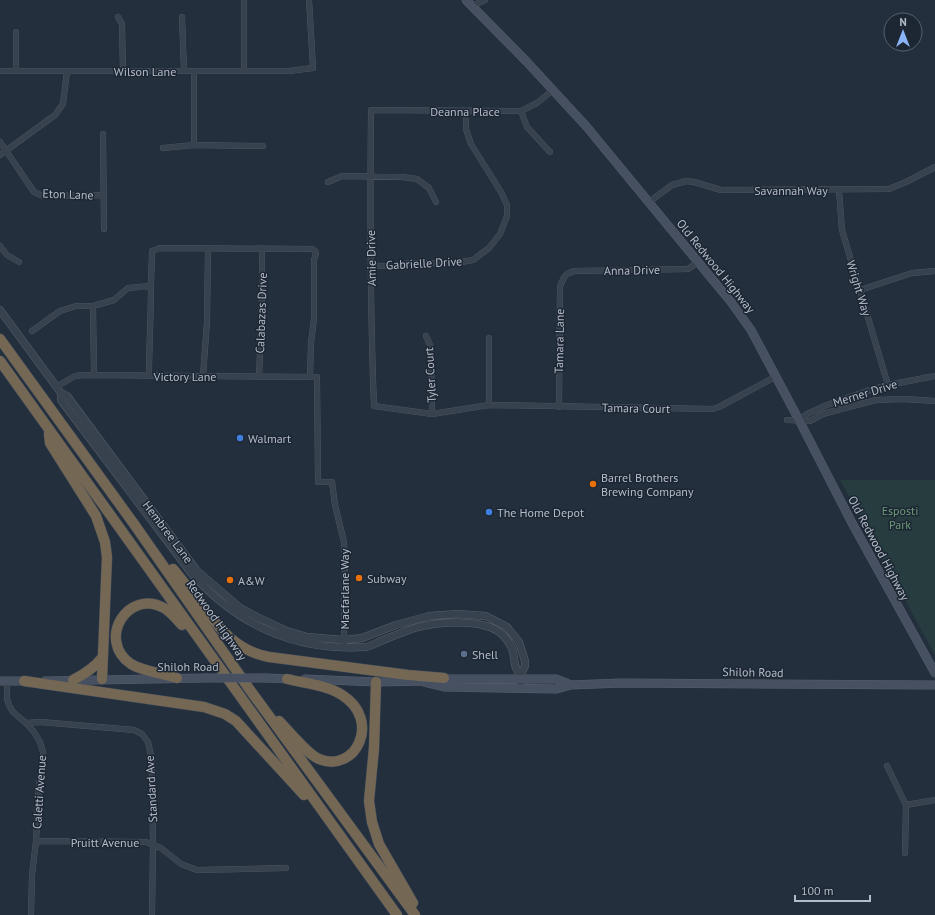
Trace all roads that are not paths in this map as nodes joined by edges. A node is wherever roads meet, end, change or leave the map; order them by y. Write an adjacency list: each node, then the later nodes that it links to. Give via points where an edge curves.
1 (244, 0): 14 (street)
2 (309, 0): 14 (street, Wilson Lane, via 313,68)
3 (484, 0): 4 (street)
4 (469, 3): 15 (main road, Old Redwood Highway)
5 (118, 17): 11 (street, via 122,24)
6 (182, 17): 12 (street)
7 (16, 32): 9 (street)
8 (0, 71): 9 (street, Wilson Lane)
9 (16, 71): 10 (street, Wilson Lane)
10 (68, 71): 11 (street, Wilson Lane); 24 (street, via 63,104 55,115)
11 (123, 71): 12 (street, Wilson Lane)
12 (184, 71): 13 (street, Wilson Lane)
13 (194, 71): 14 (street, Wilson Lane); 21 (street)
14 (244, 71)
15 (553, 90): 18 (street, Deanna Place, via 537,103); 33 (main road, Old Redwood Highway)
16 (371, 110): 17 (street, Deanna Place); 28 (street, Amie Drive)
17 (466, 111): 18 (street, Deanna Place); 40 (street, Gabrielle Drive, via 466,129 471,144 507,205 507,216 500,234 489,248 473,260)
18 (521, 111): 25 (street, via 528,127)
19 (103, 134): 31 (street)
20 (0, 142): 24 (street, Eton Lane)
21 (194, 145): 22 (street); 23 (street)
22 (263, 146)
23 (163, 148)
24 (6, 151): 26 (street); 31 (street, Eton Lane, via 34,192 43,196)
25 (550, 152)
26 (0, 155)
27 (935, 167): 30 (street, Savannah Way, via 889,189)
28 (370, 176): 29 (street, via 342,176); 32 (street, via 417,180 429,188); 40 (street, Amie Drive)
29 (328, 182)
30 (839, 190): 33 (street, Savannah Way, via 721,190 686,181 672,185); 44 (street, Wright Way, via 842,230)
31 (104, 195): 34 (street)
32 (436, 202)
33 (649, 202): 39 (main road, Old Redwood Highway)
34 (104, 229)
35 (0, 246): 38 (street, via 7,255)
36 (208, 248): 37 (street); 43 (street, via 160,248 152,251); 54 (street)
37 (262, 249): 56 (street, Calabazas Drive); 57 (street, via 315,251)
38 (19, 262)
39 (698, 262): 42 (street, Anna Drive, via 688,269 575,271); 59 (main road, Old Redwood Highway, via 746,323)
40 (371, 266): 63 (street, Amie Drive)
41 (935, 271): 44 (street, via 912,273)
42 (564, 276): 65 (street, Tamara Lane, via 560,286)
43 (152, 286): 45 (street, via 128,288 114,300); 53 (street)
44 (860, 290): 60 (street, Wright Way)
45 (93, 306): 47 (street, via 76,306 60,311); 52 (street)
46 (0, 310): 61 (street, Hembree Lane)
47 (32, 331)
48 (426, 336): 66 (street, Tyler Court, via 431,347)
49 (489, 338): 64 (street)
50 (0, 339): 70 (highway, Redwood Highway)
51 (0, 361): 69 (highway)
52 (94, 375): 53 (street, Victory Lane); 61 (street, Victory Lane, via 75,376)
53 (149, 376): 54 (street, Victory Lane)
54 (203, 376): 56 (street, Victory Lane)
55 (935, 376): 60 (street, Merner Drive)
56 (259, 377): 57 (street, Victory Lane)
57 (310, 377): 58 (street, Victory Lane)
58 (317, 377): 73 (street, Macfarlane Way, via 318,482 332,482 344,542)
59 (775, 377): 65 (street, Tamara Court, via 713,409); 68 (main road, Old Redwood Highway)
60 (888, 385): 68 (street, Merner Drive, via 827,405)
61 (58, 390): 73 (street, Hembree Lane, via 66,407 204,587 236,614 264,629 313,644)
62 (935, 401): 68 (street, Merner Drive, via 876,400 810,420)
63 (374, 406): 66 (street, Tamara Court)
64 (489, 406): 65 (street, Tamara Court); 66 (street, Tamara Court)
65 (559, 407)
66 (432, 414)
67 (787, 420): 68 (street, Merner Drive)
68 (799, 420): 76 (main road, Old Redwood Highway)
69 (48, 428): 74 (highway, via 50,443 96,516 105,542 107,557); 75 (highway)
70 (134, 524): 78 (highway, via 222,630 245,649 269,657); 88 (highway, Redwood Highway)
71 (429, 616): 72 (street, via 422,622 396,630); 73 (street, Hembree Lane); 84 (street, Hembree Lane, via 486,616 507,627 519,642 525,661)
72 (395, 635): 73 (street, Hembree Lane, via 366,647); 84 (street, Hembree Lane, via 418,627 450,622 491,628 499,632 511,645)
73 (344, 643)
74 (103, 657): 79 (highway); 81 (highway, via 88,673)
75 (215, 663): 77 (highway, via 169,611 153,604 131,608 122,616 117,628 116,643 121,655 132,665); 93 (highway)
76 (935, 674)
77 (177, 678): 79 (main road, Shiloh Road); 80 (main road, Shiloh Road, bridge)
78 (444, 678): 84 (main road, Shiloh Road); 86 (main road, Shiloh Road)
79 (102, 679): 81 (main road, Shiloh Road)
80 (286, 679): 85 (main road, Shiloh Road); 88 (highway, via 331,689 352,703 361,716 363,730 359,743 350,754 340,760 318,759)
81 (73, 680): 83 (main road, Shiloh Road)
82 (4, 681): 83 (main road, Shiloh Road); 89 (street, Caletti Avenue, via 9,705)
83 (24, 681): 93 (highway, via 204,707 226,714 236,721)
84 (520, 681): 86 (main road, Shiloh Road, via 444,687); 87 (main road, Shiloh Road, via 556,679 571,685)
85 (376, 682): 86 (main road, Shiloh Road); 102 (highway, via 369,801 372,822 379,844)
86 (424, 682)
87 (935, 685)
88 (250, 690): 101 (highway, Redwood Highway)
89 (26, 723): 94 (street, Caletti Avenue, via 40,742 43,752); 95 (street, Standard Ave, via 134,730 142,734 148,742 152,760)
90 (887, 766): 92 (street)
91 (935, 800): 92 (street)
92 (906, 805): 96 (street)
93 (338, 833): 100 (highway)
94 (36, 841): 95 (street, Pruitt Avenue, via 136,841); 98 (street, Caletti Avenue)
95 (153, 845): 97 (street, Pruitt Avenue, via 161,848 181,864 197,870); 99 (street, Standard Ave)
96 (905, 853)
97 (286, 868)
98 (31, 915)
99 (152, 915)
100 (397, 915)
101 (415, 915)
102 (420, 915)

